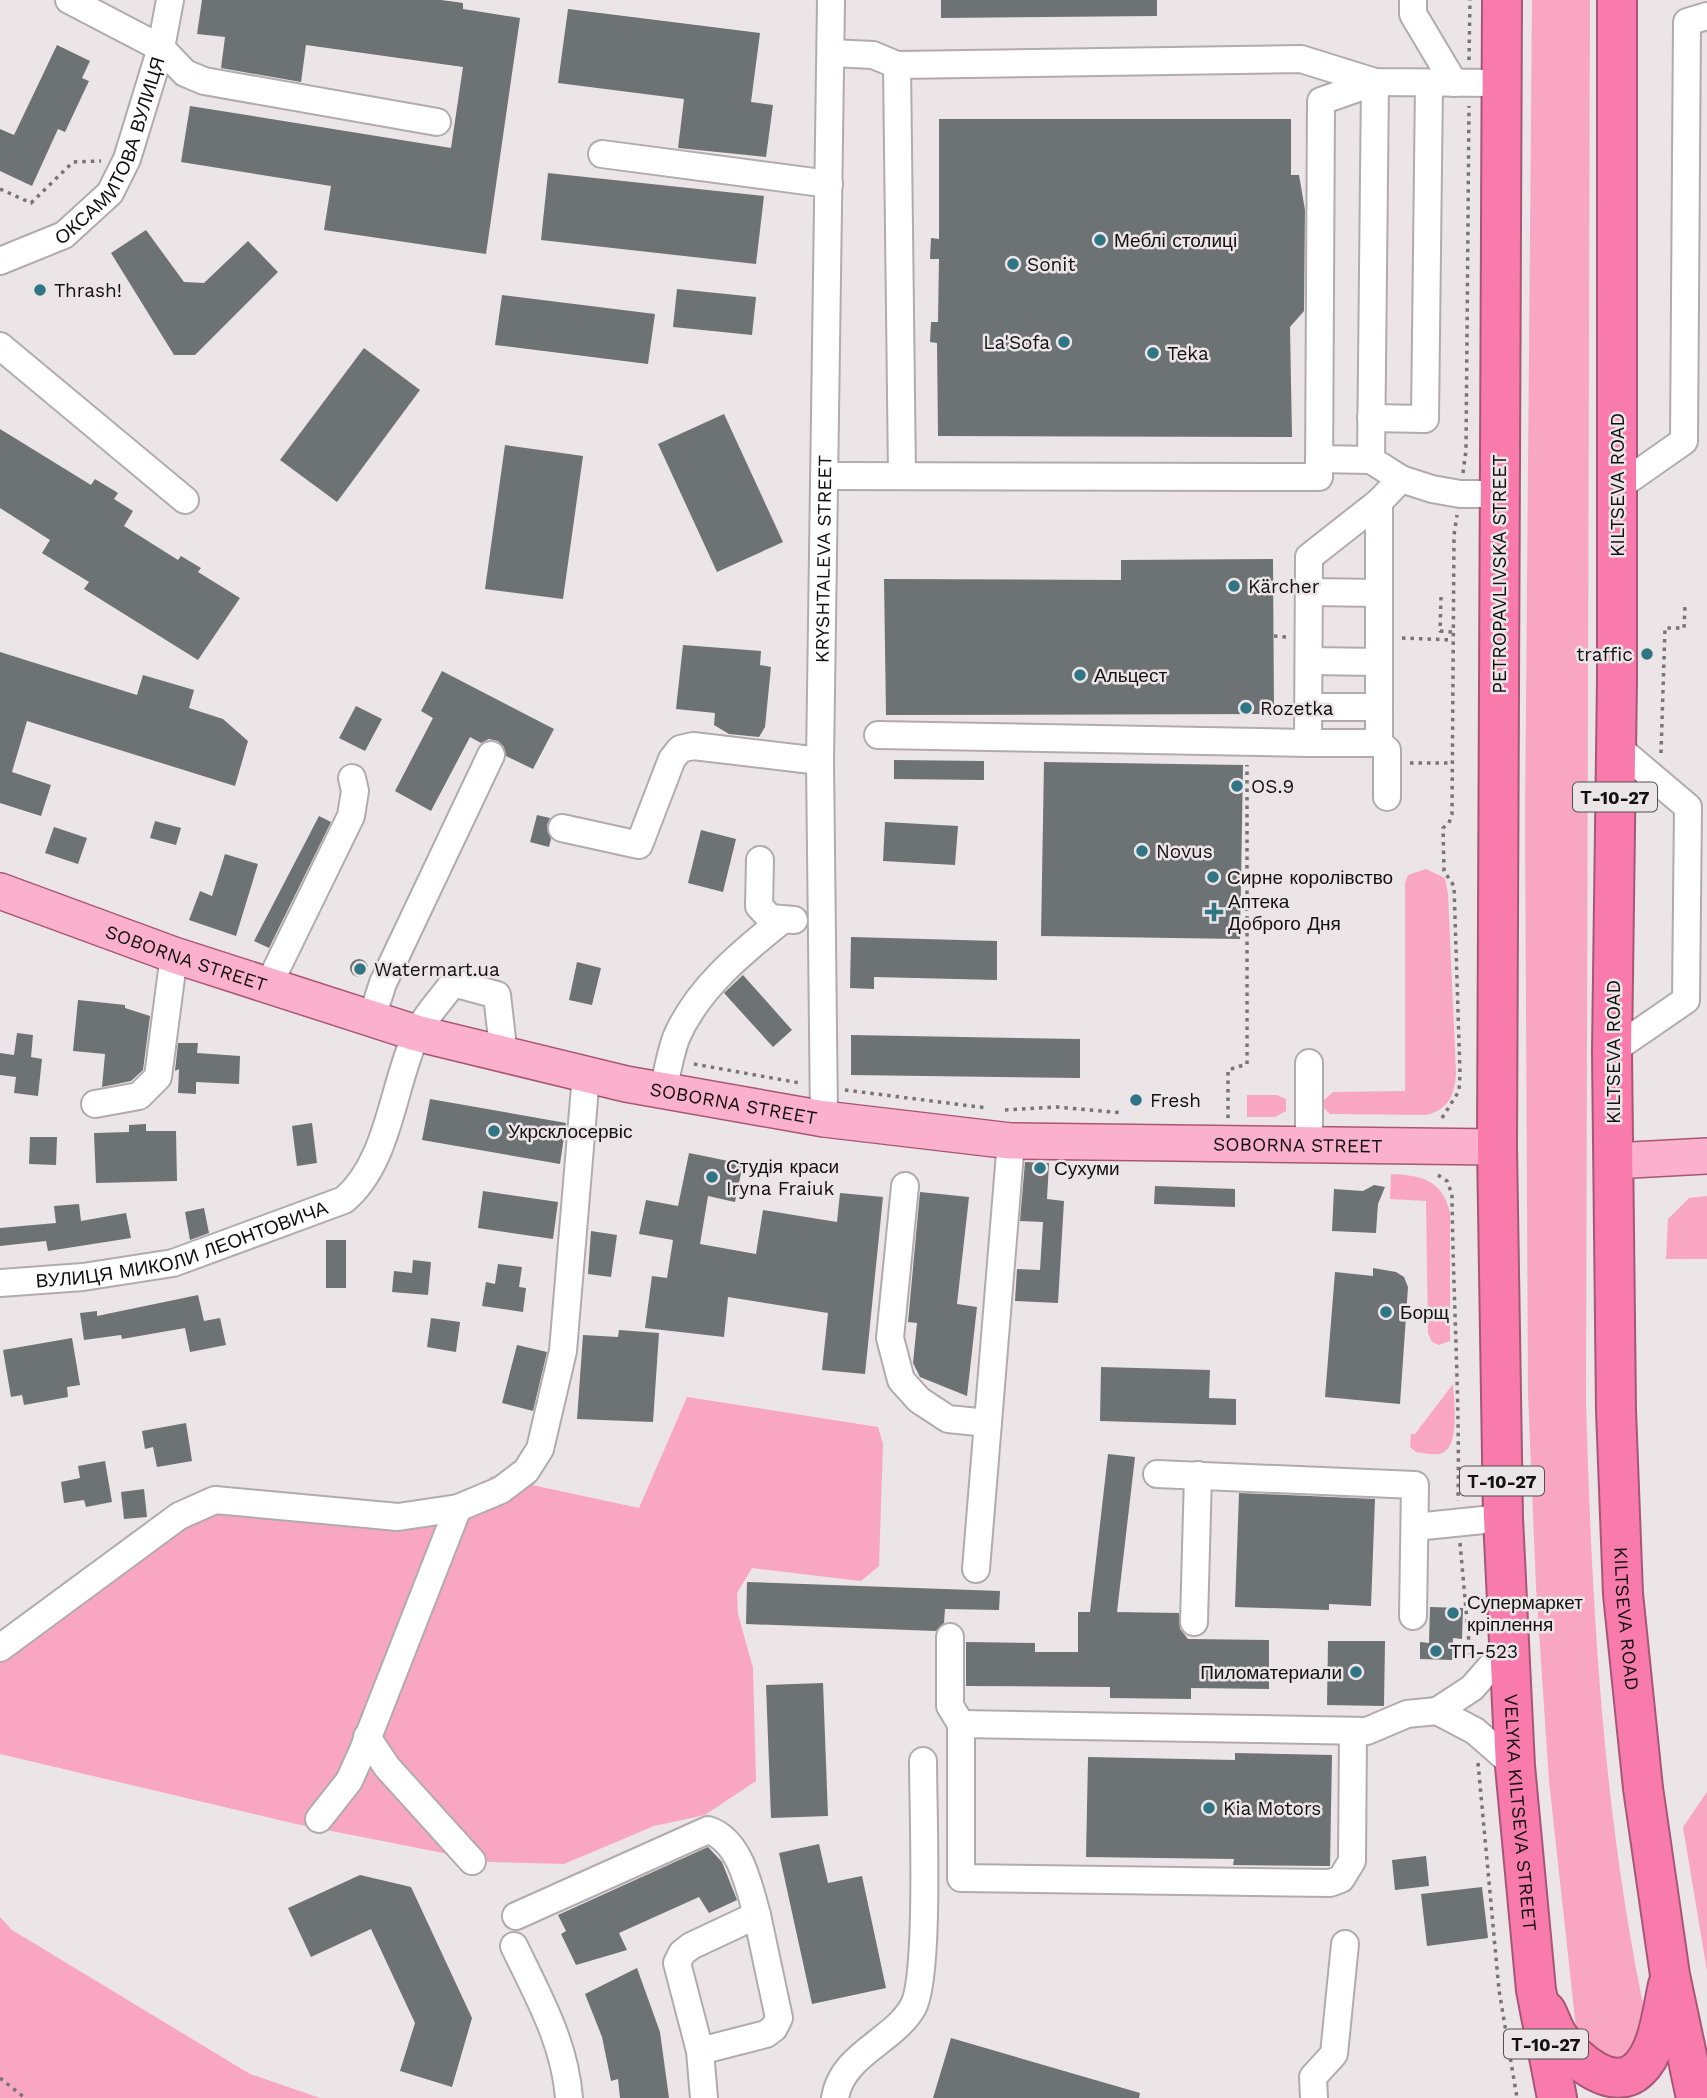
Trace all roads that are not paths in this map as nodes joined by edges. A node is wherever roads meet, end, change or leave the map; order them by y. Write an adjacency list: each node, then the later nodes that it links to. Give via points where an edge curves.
1 (69, 0): 8 (street)
2 (170, 0): 8 (street, ОКСАМИТОВА ВУЛИЦЯ)
3 (831, 0): 9 (street, KRYSHTALEVA STREET)
4 (1413, 0): 12 (street, via 1413,13)
5 (1502, 0): 12 (highway, PETROPAVLIVSKA STREET / Т-10-27)
6 (1617, 0): 24 (highway, KILTSEVA ROAD / Т-10-27)
7 (1707, 16): 24 (street, via 1688,22 1684,441)
8 (161, 48): 13 (street, via 185,73 204,81); 16 (street, ОКСАМИТОВА ВУЛИЦЯ, via 127,159 110,193 64,235)
9 (831, 53): 10 (street, via 873,55); 15 (street, KRYSHTALEVA STREET)
10 (897, 65): 11 (street, via 1301,59); 22 (street)
11 (1375, 82): 12 (street); 18 (street); 19 (street, via 1321,102)
12 (1463, 83): 18 (street, via 1425,419); 25 (highway, PETROPAVLIVSKA STREET / Т-10-27)
13 (438, 122)
14 (602, 155): 15 (street)
15 (829, 184): 21 (street, KRYSHTALEVA STREET)
16 (0, 261)
17 (0, 346): 26 (street)
18 (1371, 418): 20 (street)
19 (1319, 459): 20 (street); 22 (street, via 1319,477)
20 (1371, 460): 23 (street)
21 (826, 475): 22 (street); 39 (street, KRYSHTALEVA STREET)
22 (902, 476)
23 (1401, 479): 25 (street, via 1460,494); 27 (street)
24 (1617, 488): 36 (highway, KILTSEVA ROAD / Т-10-27)
25 (1500, 494): 60 (highway, PETROPAVLIVSKA STREET / Т-10-27)
26 (185, 500)
27 (1379, 502): 28 (street, via 1309,557); 29 (street)
28 (1309, 592): 29 (street); 30 (street)
29 (1379, 593): 31 (street)
30 (1309, 661): 31 (street); 32 (street)
31 (1378, 662): 33 (street)
32 (1308, 707): 33 (street); 35 (street)
33 (1378, 707): 37 (street)
34 (878, 735): 35 (street)
35 (1308, 743): 37 (street)
36 (1616, 746): 51 (highway, KILTSEVA ROAD / Т-10-27); 51 (street, via 1688,807 1686,1000)
37 (1383, 753): 41 (street)
38 (491, 755): 49 (street, via 383,983)
39 (820, 761): 42 (street, via 692,746 680,749 639,845); 45 (street, KRYSHTALEVA STREET)
40 (352, 778): 48 (street, via 351,816)
41 (1387, 797)
42 (562, 828)
43 (760, 860): 46 (street, via 760,906 770,918)
44 (0, 891): 47 (main road, SOBORNA STREET)
45 (820, 919): 46 (street); 56 (street, KRYSHTALEVA STREET)
46 (781, 921): 55 (street, via 710,984 687,1018)
47 (174, 955): 48 (main road, SOBORNA STREET); 57 (street, via 158,1077 139,1096)
48 (268, 986): 49 (main road, SOBORNA STREET)
49 (371, 1020): 50 (main road, SOBORNA STREET)
50 (416, 1033): 52 (main road, SOBORNA STREET); 52 (street, ВУЛИЦЯ МИКОЛИ ЛЕОНТОВИЧА, via 453,983 497,995); 64 (street, ВУЛИЦЯ МИКОЛИ ЛЕОНТОВИЧА, via 373,1161 362,1184 344,1200 173,1263 83,1277)
51 (1612, 1052): 62 (highway, KILTSEVA ROAD / Т-10-27)
52 (504, 1056): 54 (main road, SOBORNA STREET)
53 (1309, 1063): 59 (street)
54 (586, 1075): 55 (main road, SOBORNA STREET); 68 (street, via 563,1351 540,1449 526,1471 501,1490)
55 (667, 1075): 56 (main road, SOBORNA STREET)
56 (825, 1103): 58 (main road, SOBORNA STREET)
57 (95, 1104)
58 (1011, 1140): 59 (main road, SOBORNA STREET); 65 (street)
59 (1309, 1145): 60 (main road, SOBORNA STREET)
60 (1497, 1147): 69 (highway, VELYKA KILTSEVA STREET / Т-10-27)
61 (1707, 1156): 62 (main road)
62 (1613, 1161): 89 (highway, KILTSEVA ROAD / Т-10-27, via 1623,1594 1643,1788)
63 (905, 1186): 65 (street, via 890,1338 901,1380 948,1419)
64 (0, 1283)
65 (988, 1423): 71 (street)
66 (1157, 1474): 67 (street)
67 (1198, 1475): 70 (street, via 1415,1485); 73 (street)
68 (458, 1508): 76 (street, via 398,1517 215,1500 179,1516); 80 (street)
69 (1503, 1518): 70 (street); 75 (highway, VELYKA KILTSEVA STREET / Т-10-27)
70 (1415, 1527): 72 (street)
71 (976, 1569)
72 (1413, 1616)
73 (1194, 1622)
74 (950, 1637): 78 (street, via 950,1706)
75 (1508, 1647): 77 (street, via 1472,1688); 82 (highway, VELYKA KILTSEVA STREET / Т-10-27)
76 (0, 1648)
77 (1437, 1711): 79 (street, via 1407,1714 1379,1727); 82 (street, via 1475,1731)
78 (961, 1724): 79 (street); 79 (street, via 961,1878 1011,1879 1330,1883 1341,1879 1352,1861)
79 (1353, 1731)
80 (368, 1737): 83 (street, via 349,1781); 84 (street, via 387,1767)
81 (923, 1761): 94 (street, via 922,1971 914,2006 859,2056 836,2086)
82 (1515, 1766): 90 (highway, VELYKA KILTSEVA STREET / Т-10-27)
83 (319, 1819)
84 (472, 1861)
85 (757, 1915): 86 (street, via 734,1852 721,1834 708,1830); 91 (street, via 691,1946 677,1964); 91 (street, via 779,2018 766,2034)
86 (516, 1916)
87 (1345, 1944): 95 (street, via 1334,2054 1313,2077)
88 (514, 1946): 92 (street, via 556,2034)
89 (1670, 1975): 90 (highway, via 1647,2058 1637,2071 1617,2078 1588,2067 1571,2052 1559,2038); 97 (highway, KILTSEVA ROAD / Т-10-27)
90 (1536, 1990): 96 (highway, VELYKA KILTSEVA STREET / Т-10-27)
91 (700, 2051): 93 (street)
92 (569, 2098)
93 (704, 2098)
94 (835, 2098)
95 (1314, 2098)
96 (1557, 2098)
97 (1696, 2098)

